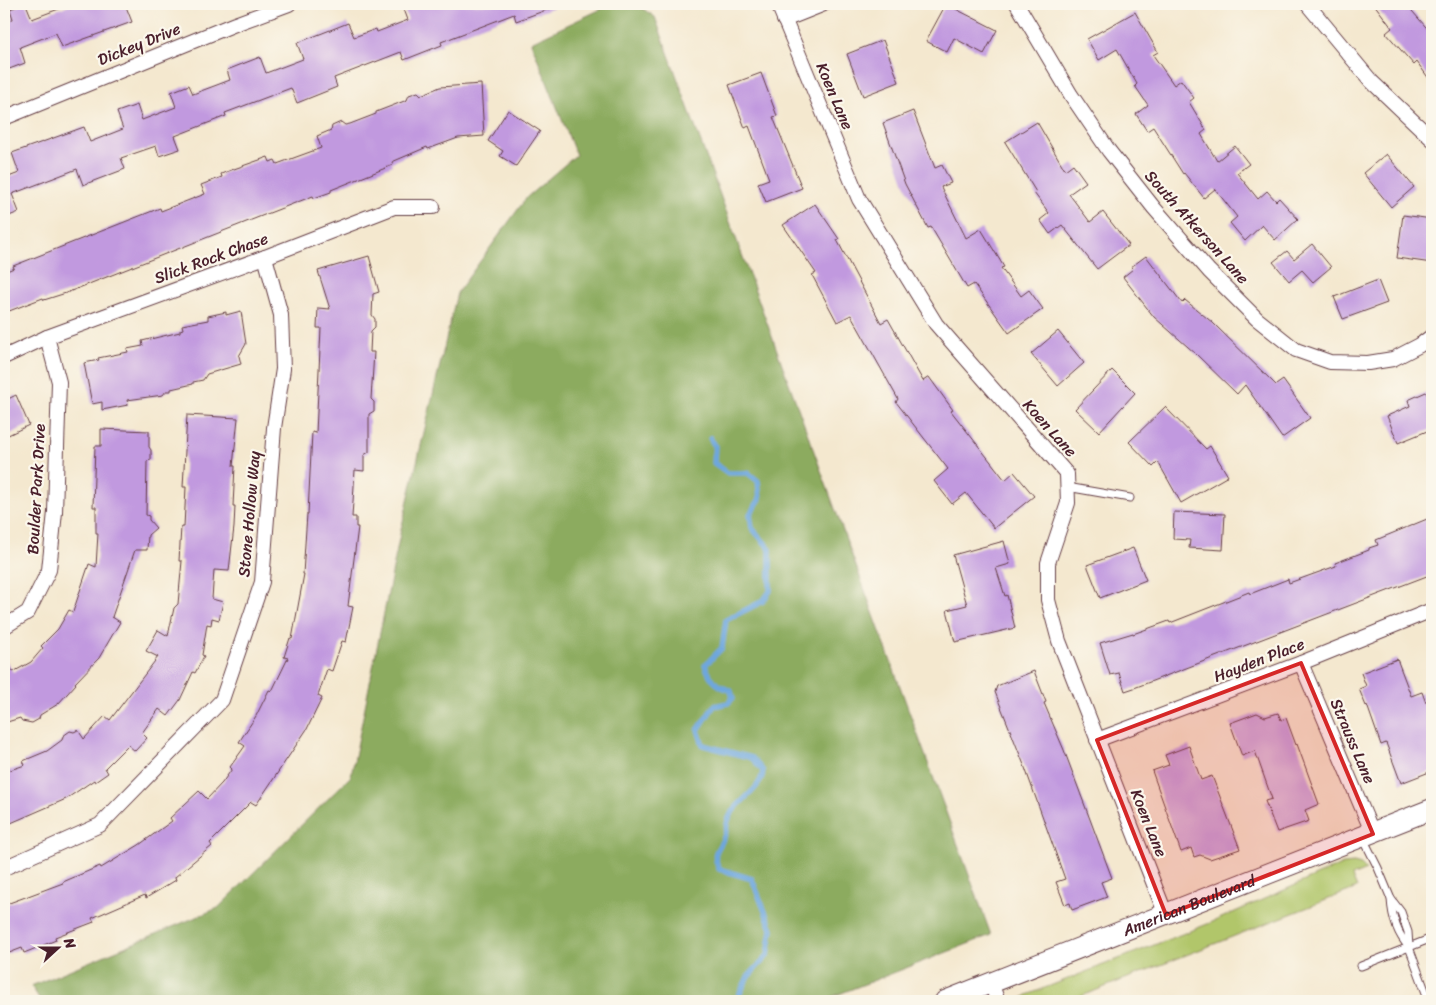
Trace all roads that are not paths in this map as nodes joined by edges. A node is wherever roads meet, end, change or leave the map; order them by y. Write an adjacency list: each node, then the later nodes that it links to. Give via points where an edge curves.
1 (288, 4): 7 (street, Dickey Drive)
2 (778, 4): 6 (street, Koen Lane)
3 (824, 4): 6 (street)
4 (1017, 4): 11 (street, South Atkerson Lane, via 1108,151 1203,264 1257,320 1296,350 1330,362 1368,363 1393,359)
5 (1306, 4): 8 (street, via 1371,81)
6 (784, 20): 14 (street, Koen Lane, via 859,199 936,324 1067,474)
7 (4, 118)
8 (1432, 139)
9 (433, 207): 10 (street, Slick Rock Chase, via 394,207)
10 (265, 257): 12 (street, Slick Rock Chase); 22 (street, Stone Hollow Way, via 281,315 282,369 262,582 222,700 100,825)
11 (1432, 336)
12 (47, 337): 13 (street, Slick Rock Chase); 17 (street, Boulder Park Drive, via 59,382 56,512 49,570 28,612)
13 (4, 356)
14 (1067, 487): 15 (lane); 19 (street, Koen Lane, via 1068,503 1048,563 1048,600 1059,641)
15 (1130, 498)
16 (1432, 610): 18 (street, Hayden Place)
17 (4, 627)
18 (1302, 663): 19 (street, Hayden Place); 21 (street, Strauss Lane)
19 (1097, 740): 23 (street, Koen Lane)
20 (1432, 810): 21 (street, American Boulevard)
21 (1368, 836): 23 (street, American Boulevard); 25 (lane, via 1391,899 1391,911 1401,938)
22 (4, 868)
23 (1166, 915): 27 (street, American Boulevard)
24 (1432, 938): 25 (lane)
25 (1409, 947): 26 (lane); 30 (lane)
26 (1361, 966)
27 (995, 992): 28 (street, American Boulevard)
28 (968, 997): 29 (street, American Boulevard)
29 (945, 1001)
30 (1429, 1001)

